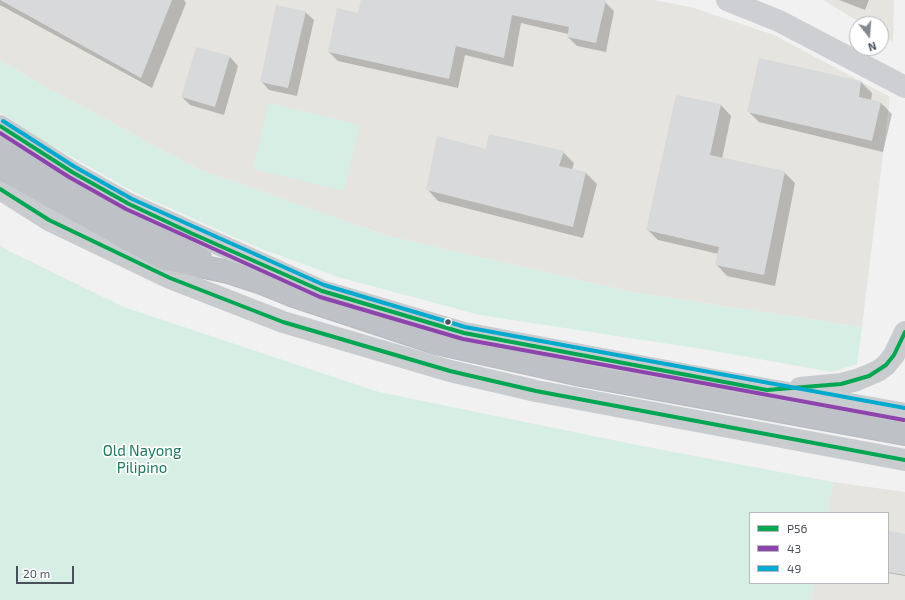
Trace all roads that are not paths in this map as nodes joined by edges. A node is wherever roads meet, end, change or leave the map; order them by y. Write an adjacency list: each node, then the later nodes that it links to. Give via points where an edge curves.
1 (727, 0): 2 (street, via 780,21)
2 (905, 87)
3 (0, 126): 9 (main road, via 72,172 129,204 322,290 464,333)
4 (0, 148): 7 (highway, via 120,217)
5 (0, 168): 7 (highway, via 162,258)
6 (0, 189): 12 (main road, via 49,220 170,278 283,322 450,371 536,391)
7 (228, 272): 11 (highway, via 436,343 581,375)
8 (905, 332): 9 (main road, via 886,365 869,376 841,384)
9 (767, 390): 10 (main road)
10 (905, 414)
11 (905, 434)
12 (905, 460)

